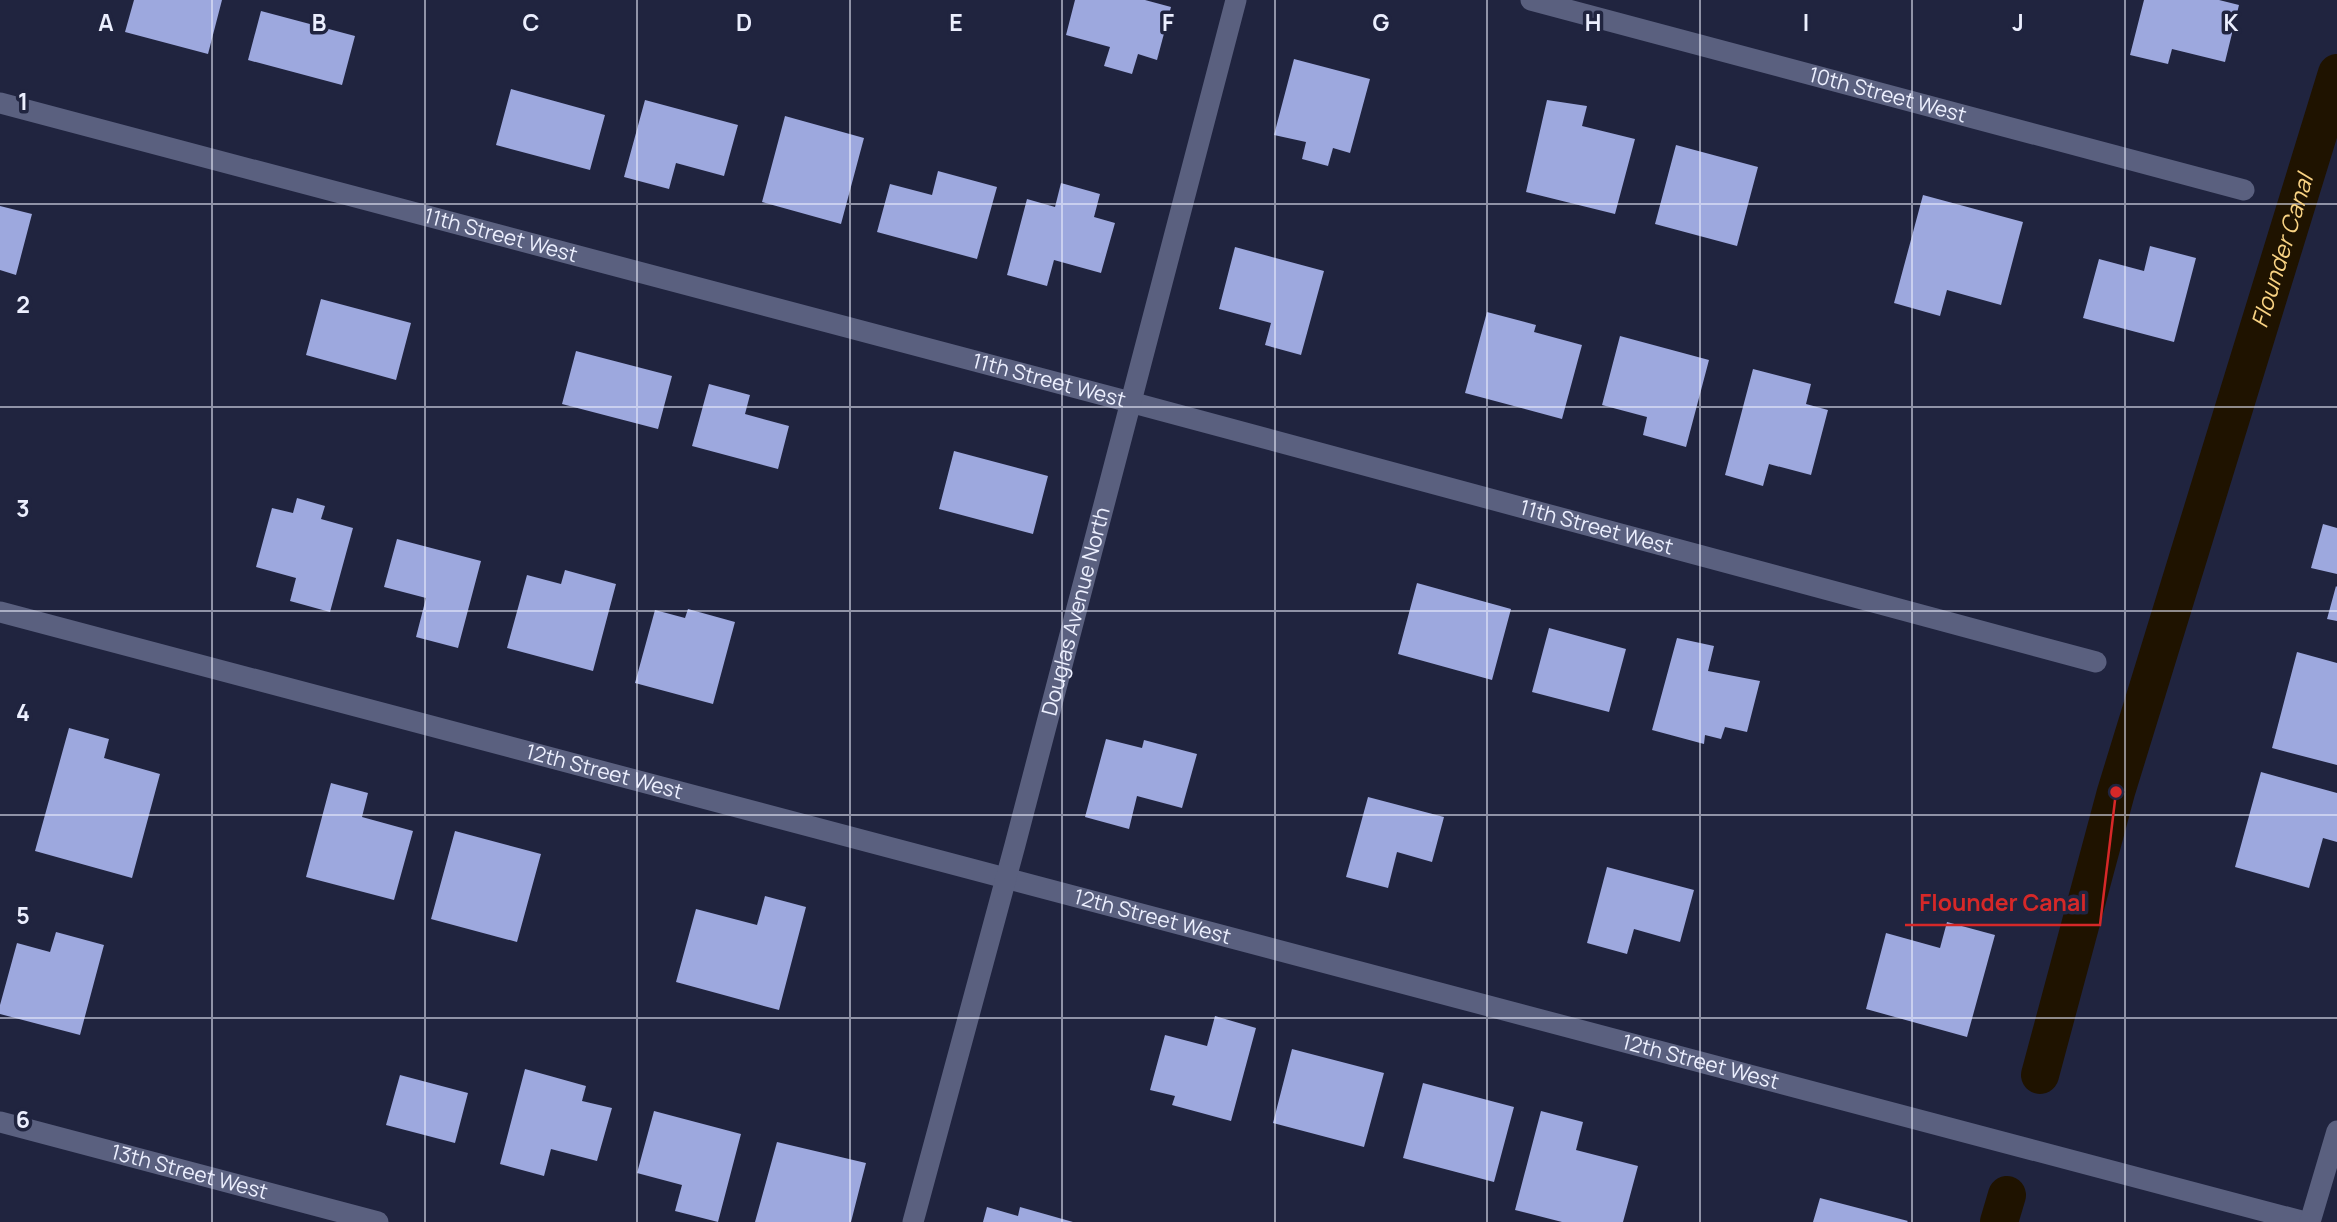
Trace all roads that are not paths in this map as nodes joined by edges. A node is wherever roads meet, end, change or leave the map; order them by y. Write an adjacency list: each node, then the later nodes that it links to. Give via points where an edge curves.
1 (1236, 0): 5 (street, Douglas Avenue North)
2 (1531, 0): 4 (street, 10th Street West)
3 (0, 103): 5 (street, 11th Street West)
4 (2244, 190)
5 (1130, 402): 7 (street, 11th Street West); 8 (street, Douglas Avenue North)
6 (0, 611): 8 (street, 12th Street West)
7 (2096, 662)
8 (1006, 877): 12 (street, Douglas Avenue North); 13 (street, 12th Street West)
9 (0, 1122): 11 (street, 13th Street West)
10 (2337, 1131): 13 (street)
11 (378, 1222)
12 (913, 1222)
13 (2307, 1222)

